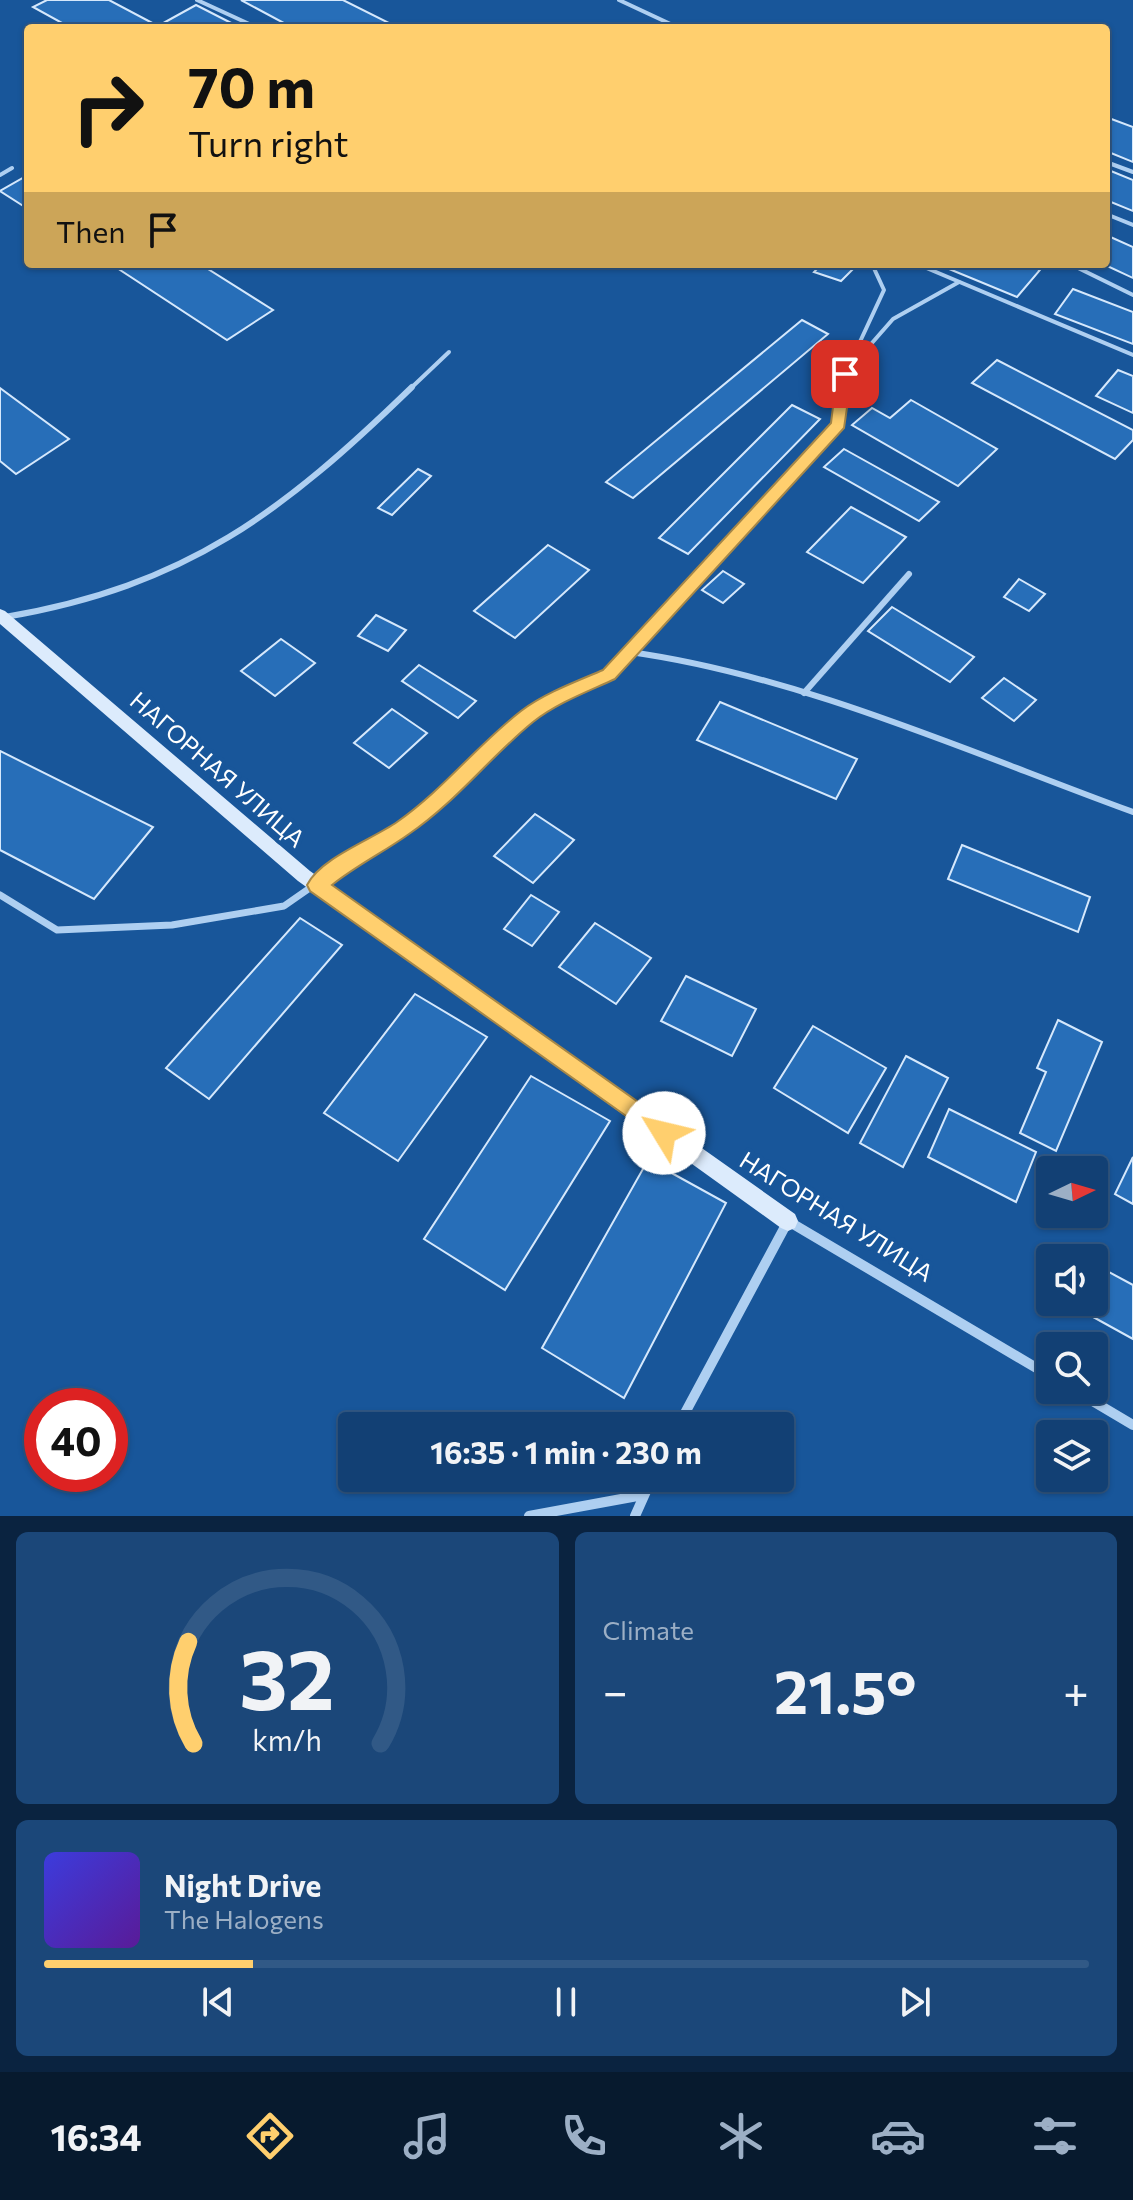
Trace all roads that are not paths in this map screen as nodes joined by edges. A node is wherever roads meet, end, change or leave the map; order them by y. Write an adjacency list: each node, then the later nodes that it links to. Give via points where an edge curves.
1 (197, 0): 3 (lane)
2 (619, 0): 4 (lane)
3 (249, 24)
4 (670, 24)
5 (1110, 163): 7 (lane)
6 (12, 168): 8 (lane)
7 (1133, 172)
8 (0, 175)
9 (1110, 216): 10 (lane)
10 (1133, 225)
11 (874, 268): 18 (lane, via 884,290)
12 (926, 268): 14 (lane)
13 (1078, 268): 15 (lane)
14 (959, 282): 17 (lane); 18 (lane, via 893,319)
15 (1133, 295)
16 (449, 352): 20 (lane, via 317,472 241,532 98,598)
17 (1133, 355)
18 (845, 374): 21 (lane, via 839,425)
19 (909, 574): 22 (lane)
20 (2, 616): 24 (street, НАГОРНАЯ УЛИЦА)
21 (630, 652): 22 (lane, via 688,660); 24 (lane, via 609,675 527,717 402,829)
22 (804, 693): 23 (lane)
23 (1133, 812)
24 (317, 885): 25 (lane, via 284,906 172,925 57,930); 26 (street, НАГОРНАЯ УЛИЦА)
25 (0, 895)
26 (788, 1221): 27 (street, НАГОРНАЯ УЛИЦА); 29 (street)
27 (1036, 1368)
28 (1098, 1404): 30 (street)
29 (686, 1412)
30 (1133, 1425)
31 (645, 1492): 32 (street)
32 (643, 1495): 33 (street); 34 (street)
33 (529, 1516)
34 (635, 1516)

